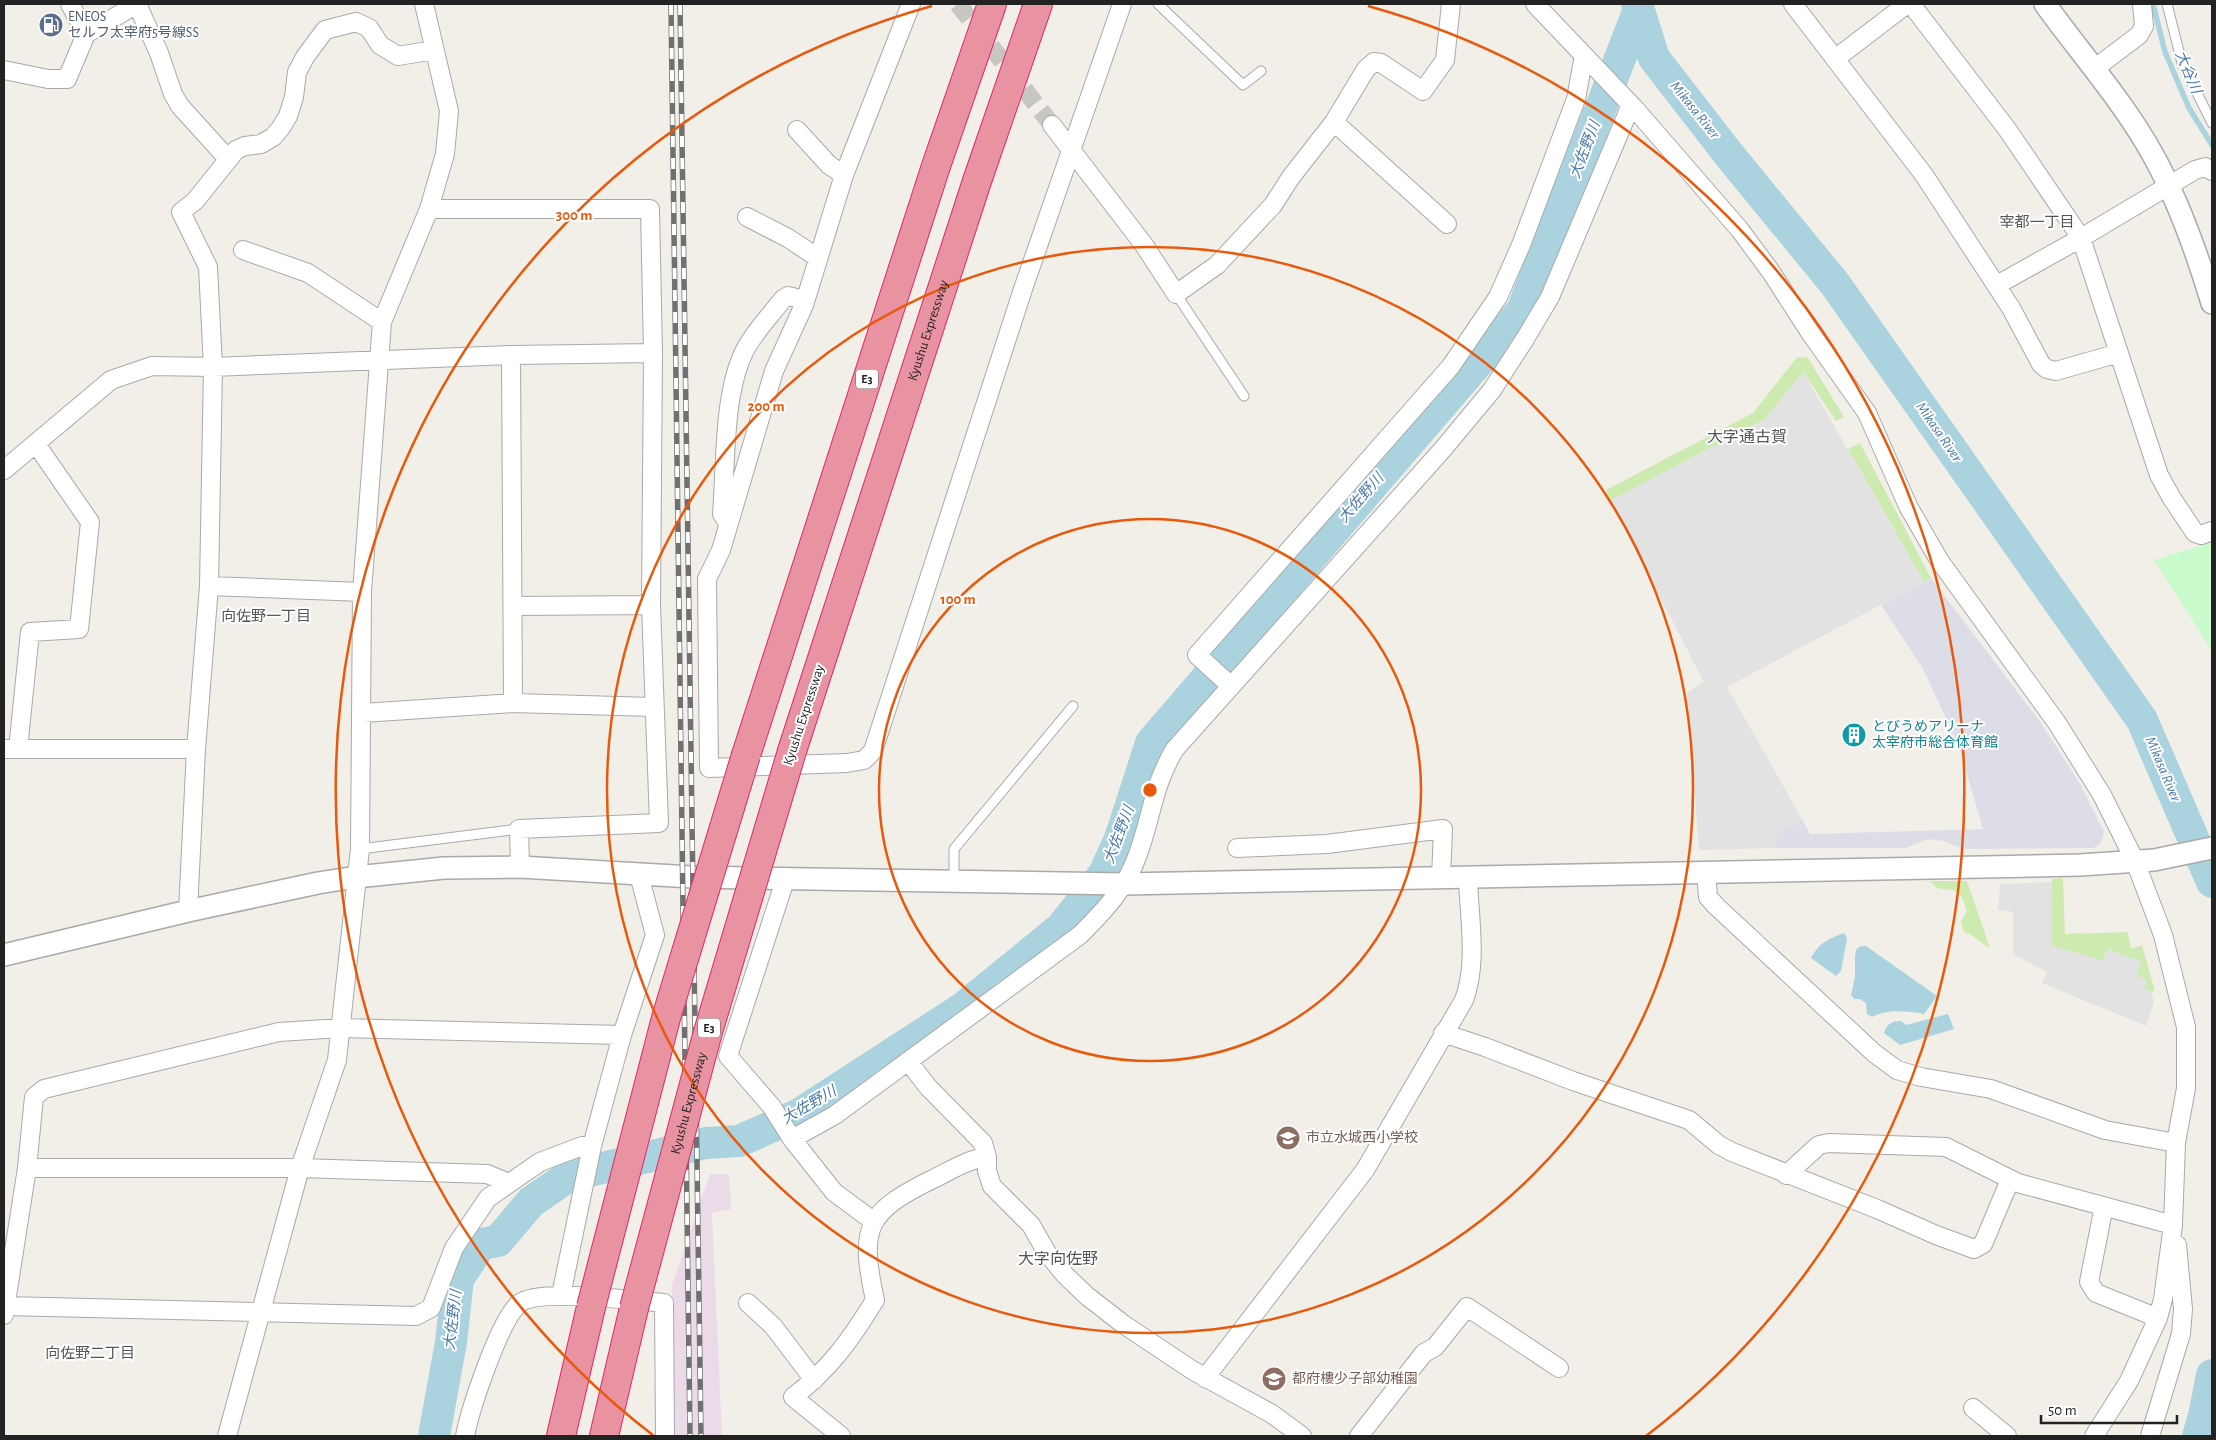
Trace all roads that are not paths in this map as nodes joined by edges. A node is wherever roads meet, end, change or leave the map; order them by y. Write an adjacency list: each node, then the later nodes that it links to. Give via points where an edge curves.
1 (70, 4): 17 (street)
2 (137, 4): 17 (street); 30 (street, via 180,106)
3 (424, 4): 18 (street)
4 (910, 4): 32 (street)
5 (992, 4): 109 (highway, E3, bridge, via 930,185 746,755 666,1018 591,1306)
6 (1038, 4): 110 (highway, Kyushu Expressway / E3, bridge, via 977,181 792,751 708,1032 634,1308)
7 (1122, 4): 29 (street)
8 (1158, 4): 23 (lane, via 1243,85)
9 (1451, 4): 25 (street, via 1445,60 1423,91 1381,63 1374,62 1366,69)
10 (1535, 4): 19 (street)
11 (1793, 4): 20 (street)
12 (1906, 4): 20 (street)
13 (1911, 4): 37 (street, via 2007,128)
14 (2045, 4): 21 (street)
15 (2142, 4): 21 (street, via 2144,26 2139,35)
16 (2167, 4): 26 (lane, via 2182,63)
17 (86, 34): 22 (street, via 67,79 48,79)
18 (434, 50): 30 (street, via 398,56 380,45 369,28 356,22 325,30 297,72 288,116 273,138 236,150); 34 (street, via 449,111 446,154)
19 (1587, 58): 24 (street); 59 (street, via 1576,99 1521,246 1498,297 1451,366 1197,655)
20 (1835, 59): 40 (street, via 1924,175)
21 (2094, 69): 33 (street, via 2152,154)
22 (4, 70)
23 (1261, 71)
24 (1629, 103): 59 (street, via 1550,297 1492,390); 70 (street, via 1740,230 1867,413 1908,506 1939,560 2057,723)
25 (1334, 122): 36 (street); 41 (street, via 1273,205 1217,265)
26 (2212, 123)
27 (1052, 125): 29 (street)
28 (798, 130): 32 (street, via 829,165)
29 (1072, 150): 41 (street, via 1144,245); 53 (street, via 1020,298 873,751 864,760 709,768 707,579)
30 (228, 159): 49 (street, via 196,201 181,212 208,267)
31 (2212, 172): 33 (street, via 2205,167 2195,170)
32 (844, 175): 39 (street)
33 (2169, 185): 37 (street); 43 (street)
34 (429, 209): 44 (street); 45 (street, via 650,209)
35 (747, 217): 39 (street)
36 (1447, 224)
37 (2081, 238): 40 (street); 46 (street)
38 (243, 250): 44 (street, via 308,273)
39 (818, 258): 42 (street)
40 (1997, 285): 46 (street, via 2047,370 2056,371)
41 (1176, 294): 50 (lane)
42 (805, 300): 53 (street, via 774,371); 53 (street, via 788,296 783,299 745,349 737,368 731,389 722,514)
43 (2212, 304)
44 (382, 322): 48 (street)
45 (654, 353): 47 (street); 57 (street)
46 (2119, 353): 54 (street, via 2159,476 2195,533 2201,535)
47 (511, 355): 48 (street); 58 (street)
48 (380, 359): 49 (street); 56 (street)
49 (213, 367): 51 (street, via 152,366 111,380); 55 (street)
50 (1244, 396)
51 (36, 444): 52 (street); 65 (street, via 90,522 79,629 30,632)
52 (4, 470)
53 (729, 523)
54 (2212, 531)
55 (209, 586): 56 (street); 64 (street)
56 (362, 592): 63 (street)
57 (651, 605): 58 (street); 62 (street)
58 (514, 606): 60 (street)
59 (1231, 686): 79 (street, via 1175,748 1166,764 1155,789 1138,856)
60 (512, 703): 62 (street); 63 (street)
61 (1073, 706): 78 (lane, via 954,849)
62 (653, 707): 66 (street, via 659,823)
63 (362, 713): 69 (street)
64 (196, 749): 65 (street); 80 (street)
65 (11, 750)
66 (519, 828): 69 (lane); 71 (street)
67 (1237, 848): 77 (street, via 1327,844 1443,829)
68 (2212, 848): 70 (street)
69 (360, 850): 74 (street)
70 (2144, 861): 72 (street, via 2080,866); 87 (street, via 2186,1028 2186,1088)
71 (520, 868): 73 (street); 74 (street, via 444,868)
72 (1706, 872): 76 (street); 87 (street, via 1708,897 1716,906 1897,1070 1991,1089 2105,1130)
73 (638, 875): 75 (street); 84 (street, via 655,935)
74 (356, 877): 80 (street); 82 (street)
75 (786, 877): 78 (street); 86 (street, via 728,1056 772,1107)
76 (1468, 878): 77 (street); 83 (street, via 1470,986)
77 (1441, 879): 79 (street)
78 (954, 882): 79 (street)
79 (1125, 884): 85 (street, via 1080,935)
80 (188, 911): 81 (street)
81 (4, 955)
82 (341, 1028): 84 (street); 90 (street, via 279,1032 44,1088 34,1097); 91 (street, via 337,1060)
83 (1443, 1033): 92 (street, via 1689,1120 1719,1145); 104 (street, via 1365,1170)
84 (622, 1035): 88 (street)
85 (908, 1061): 86 (street, via 836,1115); 89 (street, via 983,1143)
86 (792, 1139): 96 (street, via 834,1192)
87 (2176, 1143): 97 (street)
88 (592, 1146): 94 (street, via 582,1146 540,1162); 98 (street)
89 (987, 1157): 96 (street, via 978,1158 890,1202); 104 (street, via 992,1186 1032,1225 1047,1253 1065,1275 1123,1324)
90 (27, 1168): 91 (street); 100 (street)
91 (300, 1168): 94 (street, via 487,1174); 101 (street)
92 (1786, 1174): 93 (street, via 1819,1145 1829,1143 1946,1148); 93 (street, via 1974,1249 1983,1244)
93 (2010, 1180): 95 (street)
94 (509, 1182): 101 (street, via 488,1198 469,1224 454,1248 431,1308 416,1316)
95 (2104, 1206): 97 (street); 102 (street, via 2090,1282 2092,1289)
96 (874, 1221): 105 (street, via 868,1244 868,1267 875,1300 852,1338)
97 (2173, 1225): 102 (street); 117 (street, via 2180,1255 2181,1334)
98 (562, 1295): 108 (street, via 521,1302 501,1329); 111 (street, via 664,1303)
99 (748, 1303): 105 (street, via 773,1326)
100 (4, 1311): 101 (street)
101 (261, 1311): 107 (street)
102 (2158, 1318): 116 (street, via 2129,1381)
103 (1558, 1368): 114 (street, via 1467,1307 1435,1347 1424,1353)
104 (1206, 1378): 113 (street, via 1252,1402)
105 (814, 1380): 112 (street, via 793,1397)
106 (1973, 1408): 115 (street)
107 (227, 1436)
108 (466, 1436)
109 (561, 1436)
110 (604, 1436)
111 (665, 1436)
112 (842, 1436)
113 (1302, 1436)
114 (1359, 1436)
115 (2007, 1436)
116 (2094, 1436)
117 (2150, 1436)

